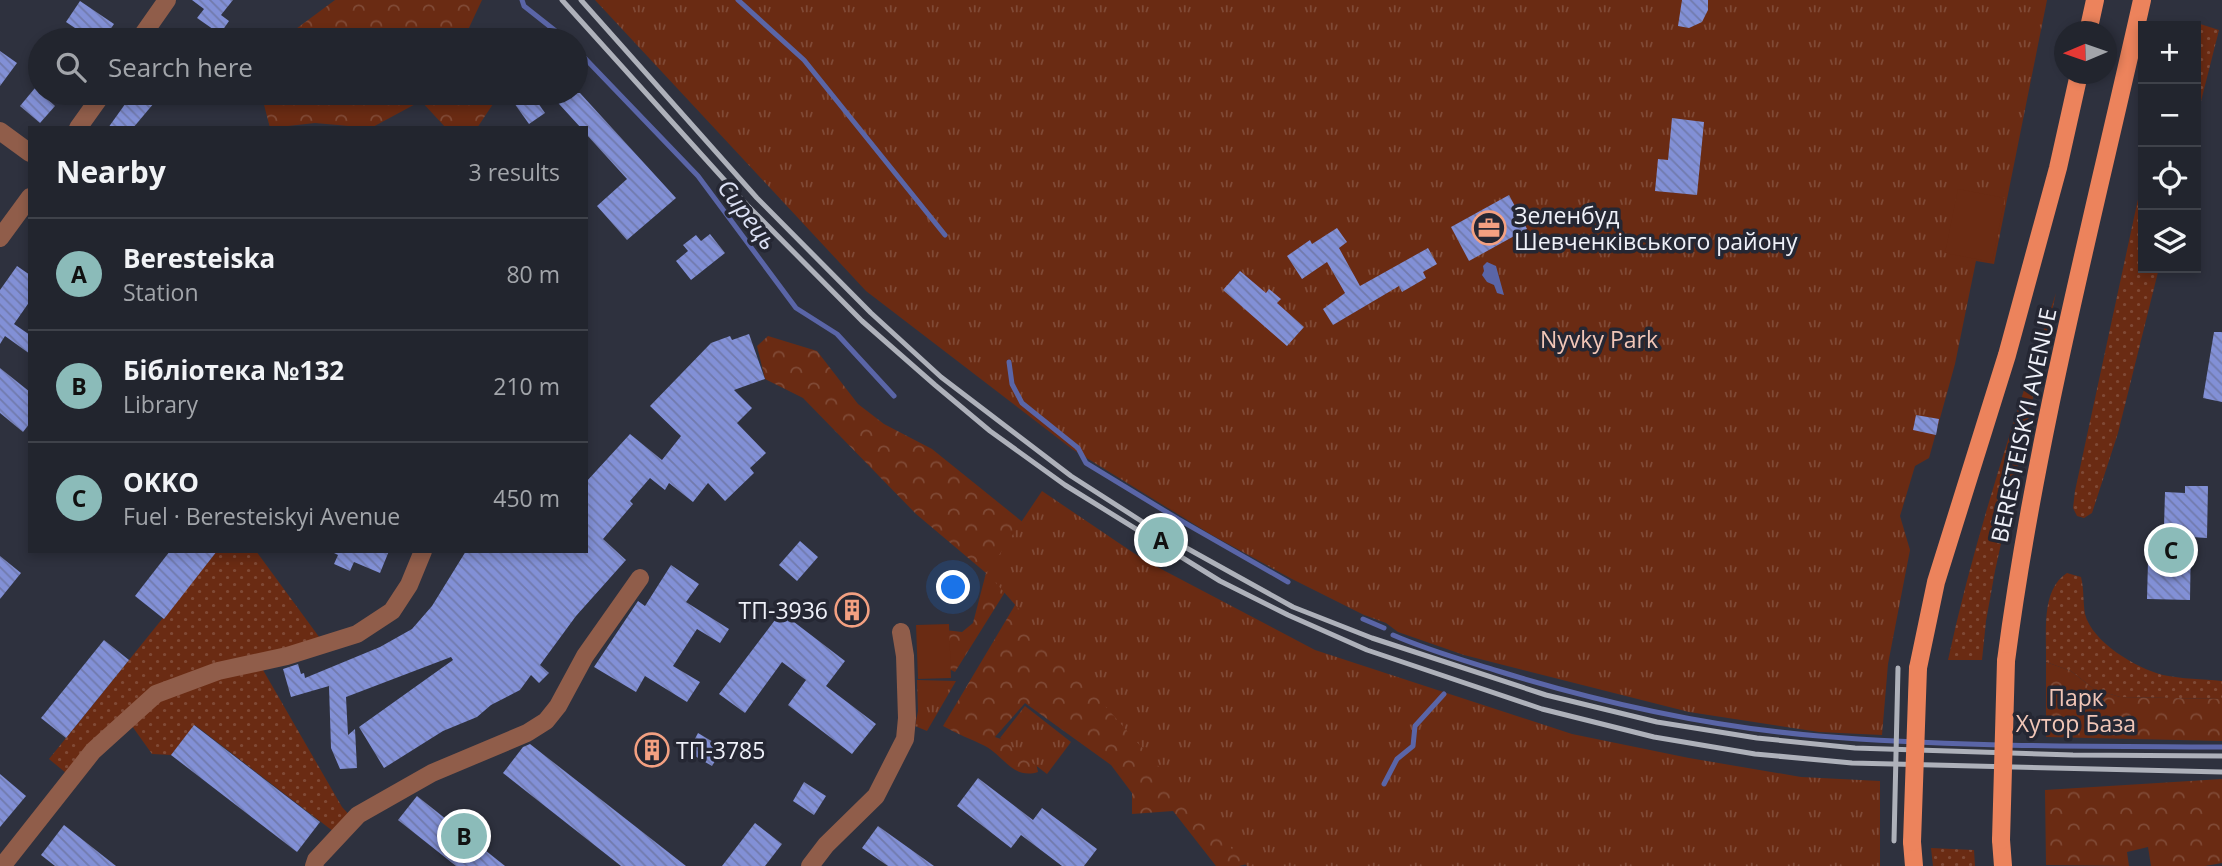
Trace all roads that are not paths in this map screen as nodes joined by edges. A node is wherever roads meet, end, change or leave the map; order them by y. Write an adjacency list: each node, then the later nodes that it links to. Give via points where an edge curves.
1 (167, 0): 7 (street)
2 (2086, 0): 5 (main road)
3 (2095, 0): 6 (main road)
4 (2143, 0): 22 (main road, BERESTEISKYI AVENUE, bridge, via 2024,535 2006,661)
5 (2087, 21)
6 (2090, 21)
7 (147, 28)
8 (2077, 84): 21 (main road, BERESTEISKYI AVENUE, bridge, via 2059,168 2007,355 1936,582 1918,668)
9 (94, 105): 10 (street)
10 (79, 126)
11 (0, 131): 12 (street)
12 (28, 152)
13 (28, 200): 14 (street)
14 (0, 238)
15 (423, 553): 18 (street, via 392,611 357,634 218,671 156,694 93,751)
16 (640, 578): 19 (street, via 584,656 546,721 432,773 358,815)
17 (901, 632): 20 (street, via 905,739 876,796)
18 (3, 864)
19 (314, 866)
20 (810, 866)
21 (1914, 866)
22 (2003, 866)

